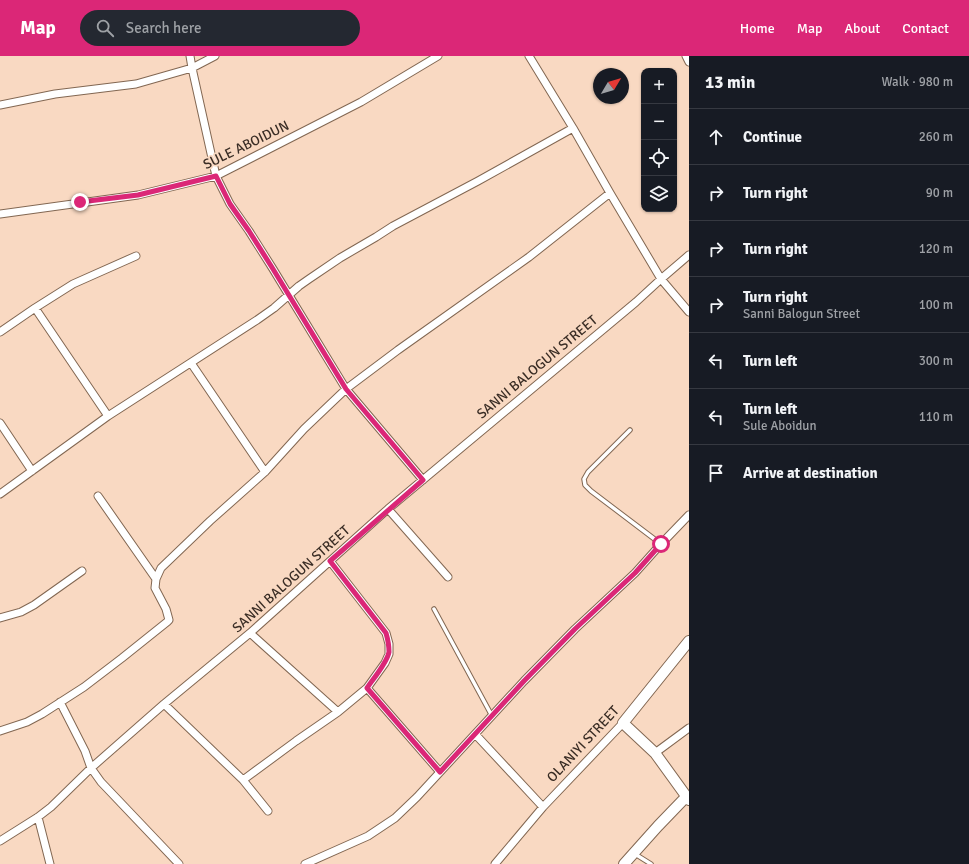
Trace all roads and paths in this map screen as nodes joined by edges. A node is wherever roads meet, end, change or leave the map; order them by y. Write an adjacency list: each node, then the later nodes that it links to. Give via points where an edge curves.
1 (190, 56): 7 (street)
2 (215, 56): 7 (street)
3 (438, 56): 10 (street, SULE ABOIDUN, via 360,102)
4 (529, 56): 9 (street)
5 (686, 56): 6 (street)
6 (689, 62)
7 (192, 68): 8 (street, via 136,84 55,94); 10 (street)
8 (0, 105)
9 (573, 128): 11 (street); 16 (street, via 405,219 340,258 299,286)
10 (216, 176): 12 (street, SULE ABOIDUN, via 138,195); 16 (street, via 230,204)
11 (610, 193): 15 (street); 21 (street, via 530,257)
12 (0, 214)
13 (136, 256): 17 (street, via 73,284)
14 (689, 256): 15 (street, SANNI BALOGUN STREET)
15 (661, 279): 18 (street); 27 (street, SANNI BALOGUN STREET)
16 (289, 296): 20 (street); 21 (street)
17 (35, 308): 19 (street); 22 (street)
18 (689, 312)
19 (0, 332)
20 (191, 363): 22 (street); 26 (street)
21 (346, 389): 26 (street, via 304,429); 27 (street)
22 (108, 416): 25 (street)
23 (0, 423): 25 (street)
24 (630, 430): 32 (lane, via 588,472 584,479 585,485)
25 (32, 472): 28 (street)
26 (265, 472): 36 (street, via 161,568)
27 (423, 480): 30 (street, SANNI BALOGUN STREET)
28 (0, 494)
29 (98, 496): 36 (street)
30 (388, 509): 33 (street, SANNI BALOGUN STREET); 35 (street)
31 (689, 515): 32 (street)
32 (661, 544): 45 (street)
33 (330, 561): 39 (street, SANNI BALOGUN STREET); 41 (street, via 386,633 389,644 385,663)
34 (82, 571): 38 (street, via 34,606)
35 (448, 577)
36 (156, 579): 42 (street, via 155,588 168,622 84,687)
37 (434, 609): 45 (lane)
38 (0, 618)
39 (250, 633): 43 (street, SANNI BALOGUN STREET); 44 (street)
40 (689, 641): 46 (street, OLANIYI STREET)
41 (367, 688): 44 (street); 52 (street)
42 (60, 702): 48 (street, via 27,722); 51 (street)
43 (164, 704): 51 (street, SANNI BALOGUN STREET); 53 (street)
44 (338, 712): 53 (street)
45 (492, 716): 49 (street)
46 (623, 723): 50 (street); 55 (street, OLANIYI STREET)
47 (689, 728): 50 (street)
48 (0, 731)
49 (475, 734): 52 (street); 55 (street)
50 (655, 753): 54 (street)
51 (91, 768): 57 (street, SANNI BALOGUN STREET, via 51,808); 62 (street, via 101,782)
52 (440, 772): 63 (street, via 395,818 368,836)
53 (242, 780): 56 (street)
54 (688, 799): 59 (street)
55 (543, 807): 64 (street, OLANIYI STREET)
56 (268, 811)
57 (38, 817): 58 (street, SANNI BALOGUN STREET); 61 (street)
58 (0, 840)
59 (633, 853): 60 (lane); 65 (street)
60 (644, 862): 66 (lane)
61 (50, 864)
62 (179, 864)
63 (305, 864)
64 (495, 864)
65 (624, 864)
66 (651, 864)

